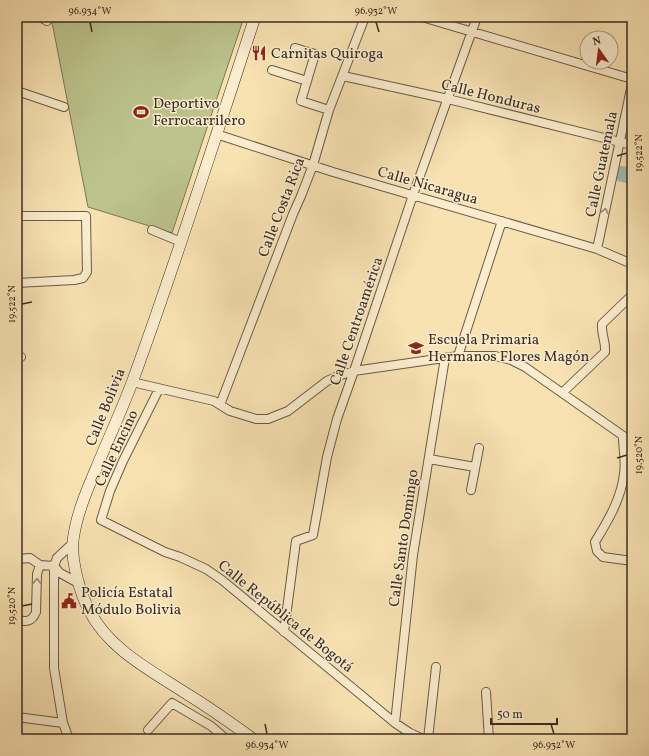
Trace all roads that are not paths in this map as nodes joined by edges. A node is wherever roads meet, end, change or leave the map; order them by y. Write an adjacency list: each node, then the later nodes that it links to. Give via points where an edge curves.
1 (255, 17): 16 (main road, Calle Bolivia)
2 (365, 17): 8 (street, Calle Costa Rica)
3 (422, 17): 5 (street)
4 (477, 17): 5 (street, Calle Centroamérica)
5 (472, 31): 9 (street); 13 (street, Calle Centroamérica)
6 (295, 48): 10 (street, via 316,54)
7 (272, 70): 10 (street)
8 (343, 76): 13 (street, Calle Honduras); 15 (street, Calle Costa Rica)
9 (632, 79)
10 (307, 80): 15 (street, via 300,101)
11 (632, 84): 17 (street, Calle Guatemala)
12 (17, 91): 14 (street)
13 (448, 99): 17 (street, Calle Honduras); 20 (street, Calle Centroamérica)
14 (64, 106)
15 (329, 110): 19 (street, Calle Costa Rica)
16 (216, 134): 19 (street, Calle Nicaragua); 24 (main road, Calle Bolivia)
17 (620, 143): 18 (street, Calle Honduras); 25 (street, Calle Guatemala, one-way to 17)
18 (632, 145)
19 (313, 165): 20 (street, Calle Nicaragua); 35 (street, Calle Costa Rica)
20 (413, 195): 22 (street, Calle Nicaragua); 31 (street, Calle Centroamérica)
21 (17, 216): 27 (street, via 86,216 87,272 83,278 74,280)
22 (502, 221): 25 (street, Calle Nicaragua); 29 (street)
23 (152, 230): 24 (street)
24 (181, 242): 32 (main road, Calle Bolivia)
25 (597, 249): 26 (street, Calle Nicaragua)
26 (632, 264)
27 (17, 283)
28 (630, 298): 34 (street, via 602,324 605,352)
29 (458, 356): 30 (street); 34 (street, via 495,356 511,360)
30 (445, 358): 31 (street); 39 (street, Calle Santo Domingo)
31 (354, 371): 35 (street, via 327,381 288,411 268,419 256,419); 50 (street, Calle Centroamérica, via 327,457 313,535 296,541)
32 (132, 382): 33 (street); 43 (main road, Calle Bolivia, via 81,504)
33 (159, 388): 35 (street, via 214,401); 42 (street, Calle Encino, via 122,461)
34 (562, 393): 36 (street)
35 (220, 405)
36 (623, 437): 37 (street); 45 (street, via 625,473 618,498 595,542 597,551 603,557)
37 (632, 442)
38 (478, 448): 40 (street)
39 (429, 459): 40 (street); 56 (street, Calle Santo Domingo, via 413,555)
40 (475, 467): 41 (street)
41 (471, 490)
42 (101, 520): 50 (street, Calle República de Bogotá, via 206,569)
43 (73, 542): 47 (street, via 57,558); 48 (main road, Calle Bolivia)
44 (17, 559): 46 (street, via 30,558)
45 (632, 561)
46 (40, 565): 47 (street); 49 (street, one-way to 46, via 28,622 34,618)
47 (54, 566): 48 (street); 55 (street, via 54,668)
48 (80, 584): 53 (main road, Calle Bolivia, via 90,611 101,629 115,644)
49 (17, 620)
50 (284, 632): 56 (street, Calle República de Bogotá)
51 (436, 667): 63 (street)
52 (486, 692): 64 (street)
53 (219, 714): 57 (street); 61 (main road, Calle Bolivia)
54 (17, 717): 55 (street)
55 (63, 723): 59 (street)
56 (395, 723): 62 (street, Calle República de Bogotá)
57 (211, 726): 58 (street, via 172,703); 60 (street)
58 (148, 730)
59 (70, 738)
60 (226, 739)
61 (253, 739)
62 (423, 739)
63 (428, 739)
64 (489, 739)

